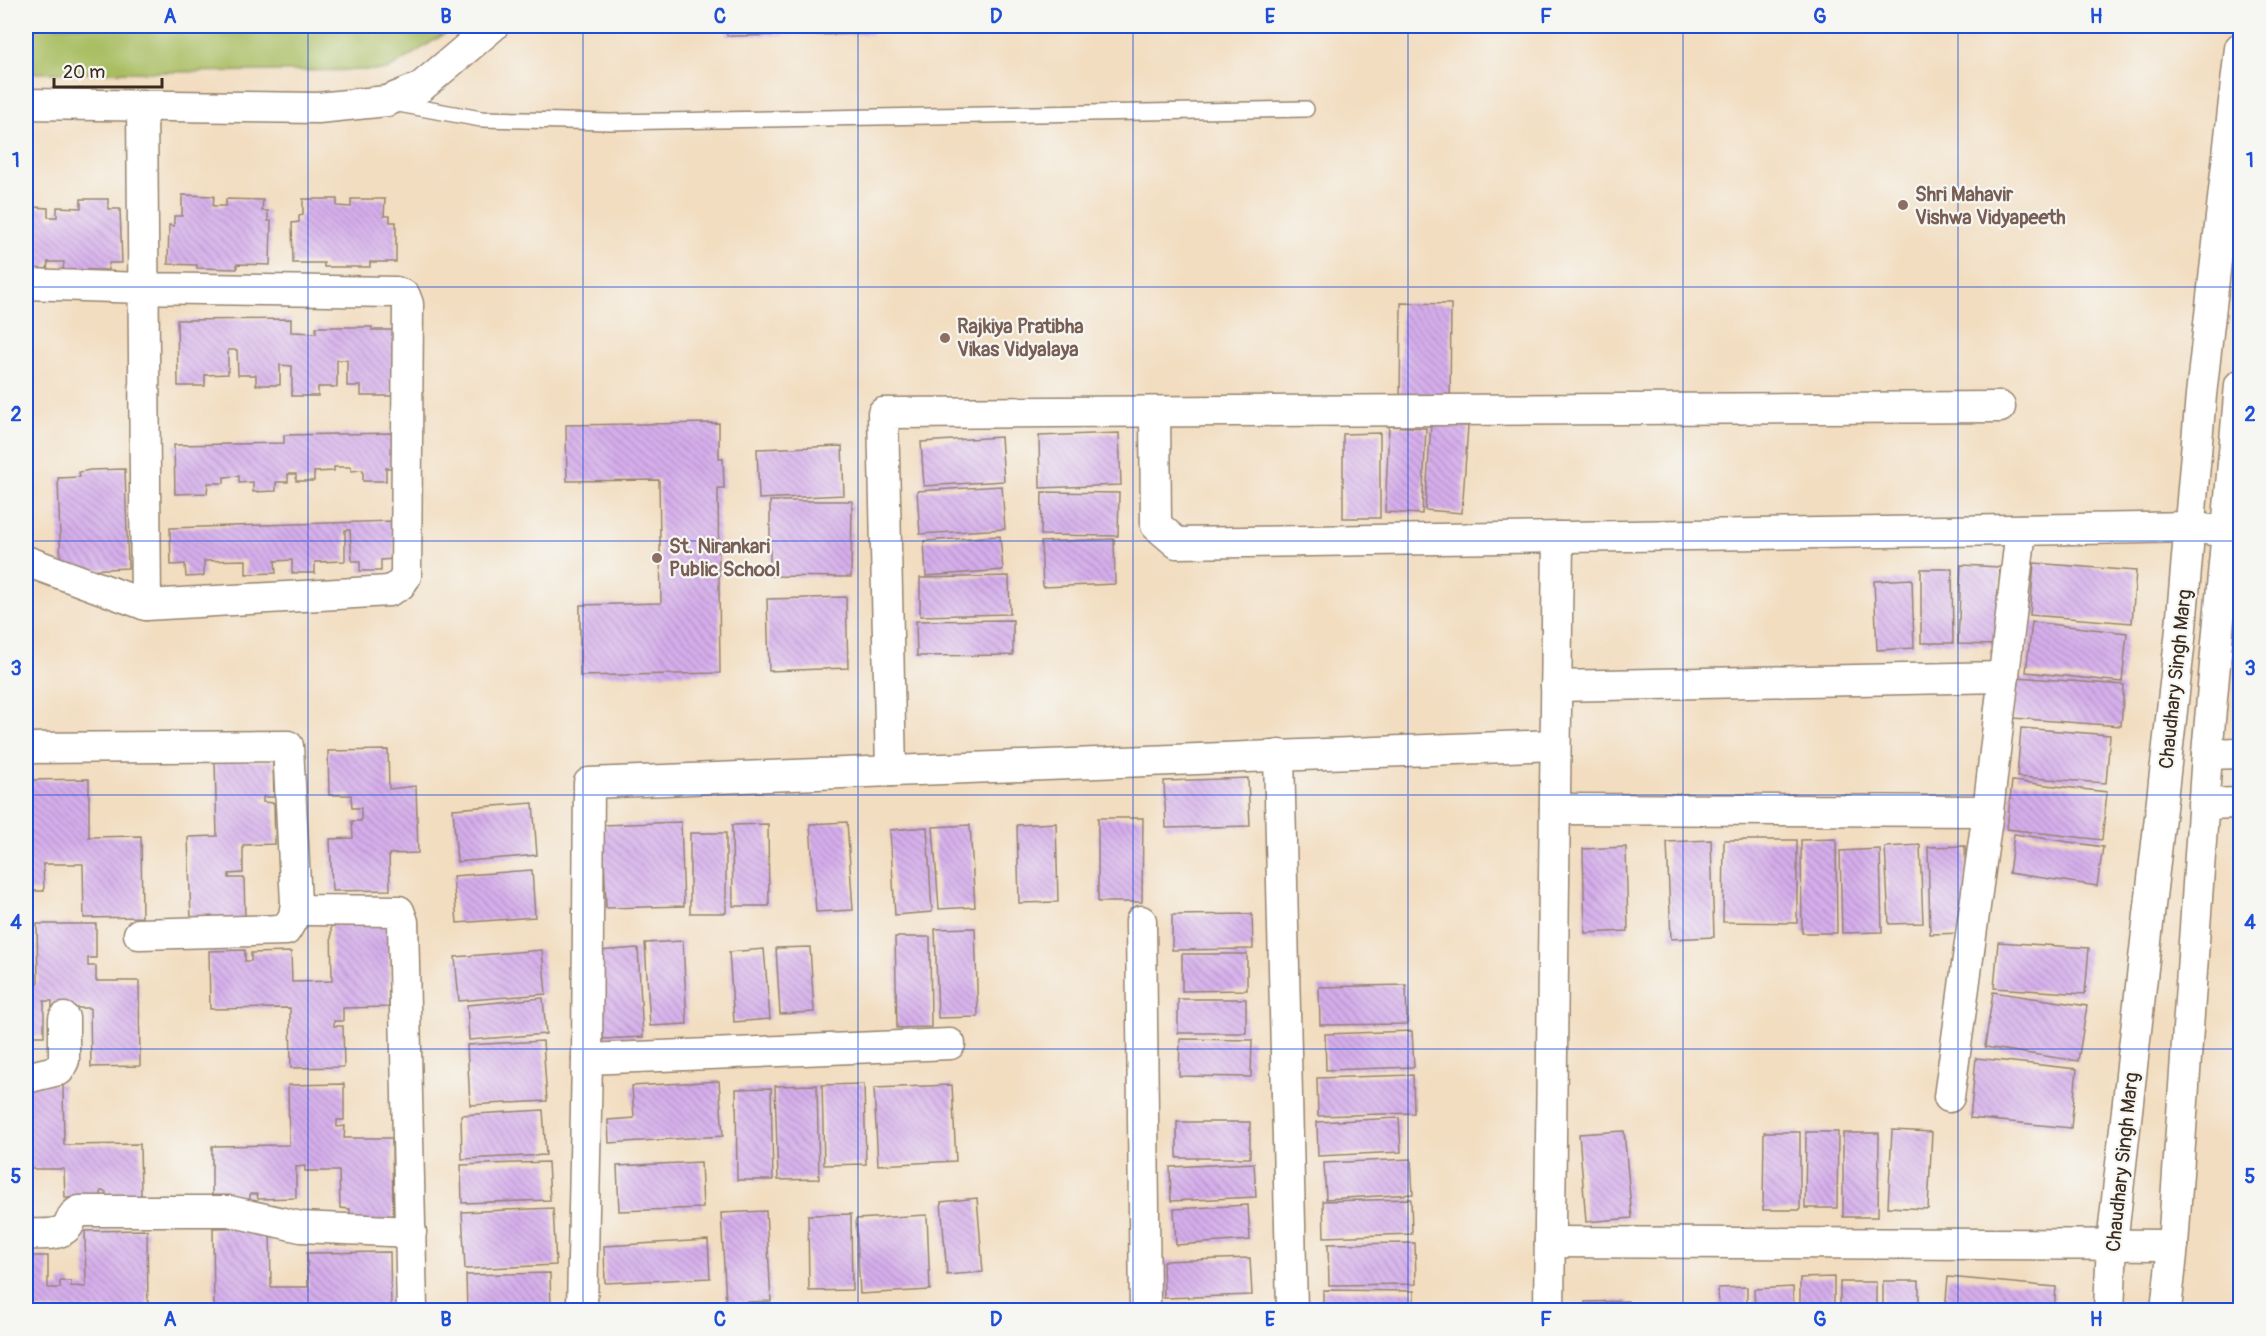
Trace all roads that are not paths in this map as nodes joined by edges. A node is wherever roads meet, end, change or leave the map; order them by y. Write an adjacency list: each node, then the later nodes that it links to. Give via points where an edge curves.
1 (493, 26): 3 (street, via 421,87)
2 (2241, 48): 12 (street, Chaudhary Singh Marg)
3 (387, 102): 5 (street, via 318,108); 6 (lane, via 481,119 610,122)
4 (26, 104): 5 (street)
5 (142, 105): 8 (street)
6 (1306, 109)
7 (26, 284): 8 (street)
8 (142, 288): 17 (street); 17 (street, via 396,292 405,296 408,304 406,576 400,585 389,591)
9 (2241, 385): 14 (street, Chaudhary Singh Marg)
10 (2000, 407): 11 (street)
11 (1155, 412): 15 (street, via 1156,525 1177,543); 25 (street, via 883,413)
12 (2190, 527): 13 (street); 14 (street); 41 (street, Chaudhary Singh Marg)
13 (2021, 530): 15 (street); 18 (street)
14 (2226, 532): 23 (street, Chaudhary Singh Marg)
15 (1558, 537): 19 (street)
16 (26, 561): 17 (street)
17 (146, 605)
18 (2004, 677): 19 (street); 29 (street)
19 (1556, 686): 20 (street)
20 (1555, 745): 24 (street); 28 (street)
21 (26, 748): 30 (street, via 288,746)
22 (2241, 753): 23 (street)
23 (2207, 754): 27 (street, Chaudhary Singh Marg)
24 (1279, 755): 25 (street); 46 (street)
25 (891, 771): 35 (street, via 589,783)
26 (2241, 803): 27 (street)
27 (2203, 804): 42 (street, Chaudhary Singh Marg)
28 (1555, 809): 29 (street); 40 (street)
29 (1988, 811): 37 (street)
30 (296, 903): 32 (street, via 286,930); 38 (street, via 306,910 399,911 404,922)
31 (1141, 921): 45 (street)
32 (139, 934)
33 (64, 1018): 36 (street, via 64,1060 59,1070)
34 (950, 1044): 35 (street)
35 (587, 1059): 44 (street)
36 (26, 1078)
37 (1949, 1098)
38 (411, 1232): 39 (street, via 301,1227 229,1211 79,1210 72,1215 69,1226 57,1233); 43 (street)
39 (26, 1234)
40 (1550, 1242): 41 (street); 47 (street)
41 (2112, 1244): 42 (street); 48 (street, Chaudhary Singh Marg)
42 (2173, 1245): 49 (street, Chaudhary Singh Marg)
43 (412, 1311)
44 (582, 1311)
45 (1145, 1311)
46 (1292, 1311)
47 (1550, 1311)
48 (2109, 1311)
49 (2166, 1311)

